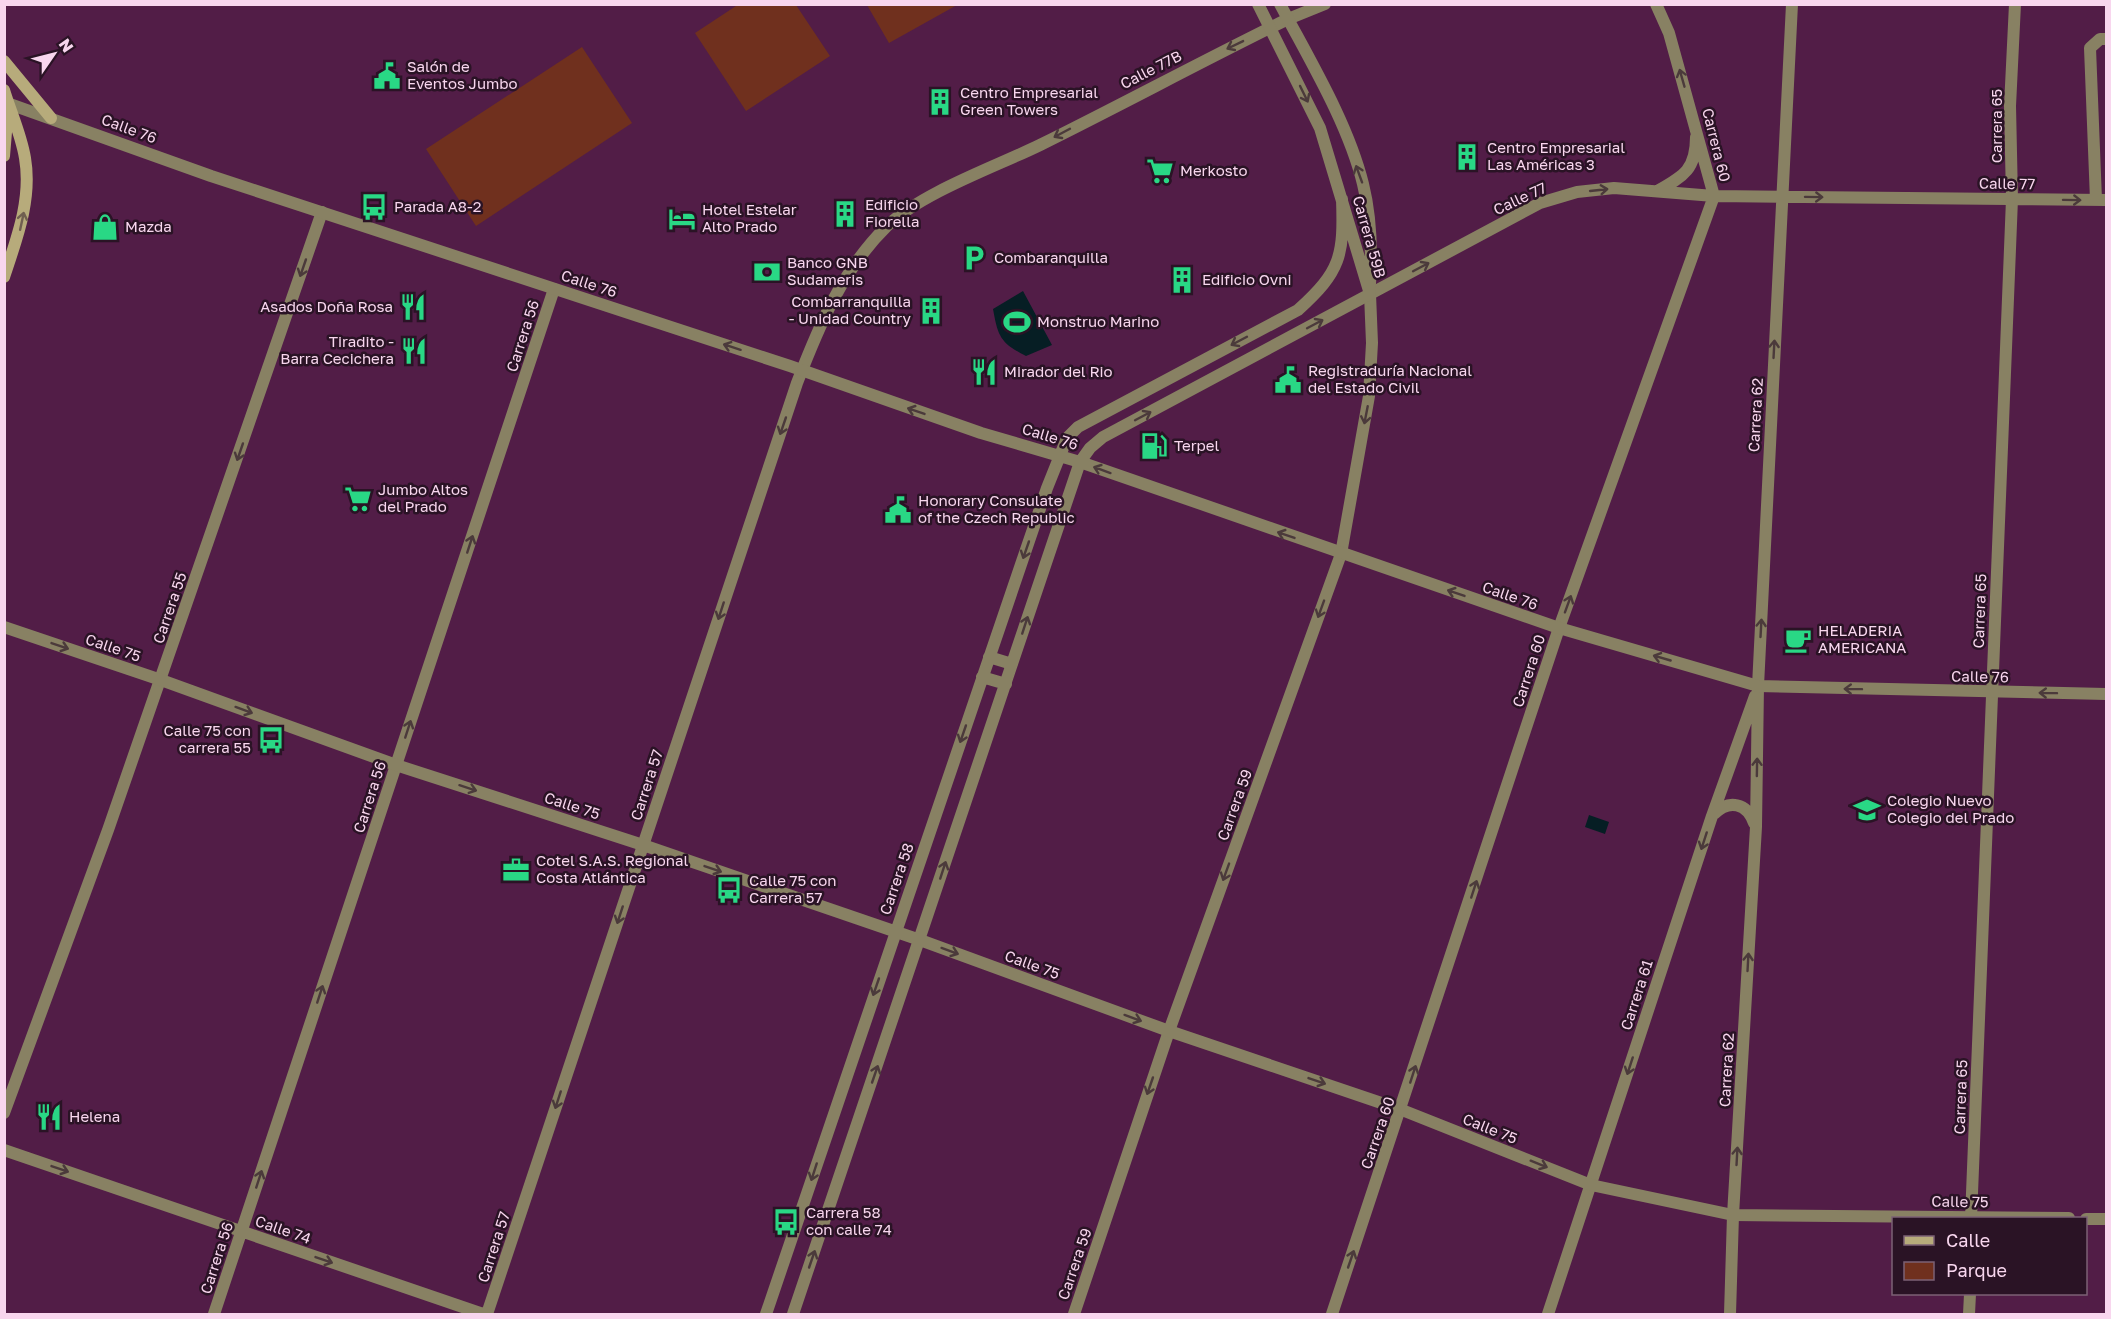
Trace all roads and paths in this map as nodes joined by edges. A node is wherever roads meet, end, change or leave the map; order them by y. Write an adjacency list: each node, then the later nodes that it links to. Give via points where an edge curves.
1 (1258, 4): 8 (street, Carrera 59B)
2 (1280, 4): 7 (street, Carrera 59B)
3 (1325, 4): 7 (street, Calle 77B)
4 (1656, 4): 14 (street, Carrera 60, one-way to 4, via 1669,33)
5 (1792, 4): 18 (street, Carrera 62)
6 (2015, 4): 20 (street, Carrera 65, via 2010,106)
7 (1288, 19): 8 (street, Calle 77B); 26 (street, Carrera 59B, one-way to 7, via 1371,253 1363,184 1343,129)
8 (1271, 28): 19 (street, Carrera 59B, one-way to 19, via 1320,128); 23 (street, Calle 77B, one-way to 23, via 944,190 889,224)
9 (2106, 39): 21 (street, via 2090,48)
10 (4, 61): 13 (main road)
11 (4, 90): 12 (main road)
12 (6, 103): 13 (street, Calle 76); 15 (main road); 24 (main road, one-way to 12, via 22,225 27,189 25,156)
13 (51, 118): 22 (street, Calle 76)
14 (1695, 122): 16 (street, via 1696,145 1686,174); 17 (street, Carrera 60)
15 (4, 156)
16 (1659, 190): 17 (street, Calle 77); 26 (street, Calle 77, one-way to 16, via 1540,203 1577,192 1614,188)
17 (1713, 196): 18 (street, Calle 77); 32 (street, Carrera 60, one-way to 17)
18 (1782, 196): 20 (street, Calle 77, one-way to 20); 38 (street, Carrera 62, one-way to 18)
19 (1342, 199): 26 (street, Carrera 59B); 28 (street, one-way to 28, via 1343,238 1337,266 1323,287 1298,310 1078,427)
20 (2012, 199): 21 (street, Calle 77, one-way to 21); 39 (street, Carrera 65)
21 (2101, 200)
22 (322, 212): 25 (street, Calle 76); 36 (street, Carrera 55, one-way to 36)
23 (849, 271): 27 (street, Carrera 57, via 828,308)
24 (4, 277)
25 (554, 289): 27 (street, Calle 76, one-way to 25); 41 (street, Carrera 56, one-way to 25)
26 (1370, 294): 29 (street, Calle 77, one-way to 26, via 1103,437); 30 (street, Carrera 59, one-way to 30, via 1370,396)
27 (802, 370): 28 (street, Calle 76, one-way to 27, via 981,433); 44 (street, Carrera 57, one-way to 44)
28 (1059, 455): 29 (street, Calle 76); 33 (street, Carrera 58, one-way to 33)
29 (1080, 462): 30 (street, Calle 76, one-way to 29); 34 (street, one-way to 29)
30 (1341, 554): 32 (street, Calle 76, one-way to 30); 47 (street, Carrera 59, one-way to 47)
31 (4, 627): 36 (street, Calle 75, one-way to 36)
32 (1559, 628): 38 (street, Calle 76, one-way to 32); 48 (street, Carrera 60, one-way to 32)
33 (989, 657): 34 (street); 35 (street, Carrera 58)
34 (1012, 664): 37 (street)
35 (982, 677): 37 (street); 45 (street, Carrera 58, one-way to 45)
36 (161, 680): 41 (street, Calle 75, one-way to 41); 49 (street, Carrera 55)
37 (1006, 684): 46 (street, one-way to 37)
38 (1758, 686): 39 (street, Calle 76, one-way to 38); 42 (street, Carrera 61); 43 (street, Carrera 62, one-way to 38)
39 (1992, 692): 40 (street, Calle 76, one-way to 39); 54 (street, Carrera 65)
40 (2106, 694)
41 (396, 765): 44 (street, Calle 75, one-way to 44); 57 (street, Carrera 56, one-way to 41)
42 (1712, 816): 43 (street, via 1722,806 1738,804 1751,812); 51 (street, Carrera 61, one-way to 51)
43 (1756, 827): 52 (street, Carrera 62, one-way to 43)
44 (643, 845): 45 (street, Calle 75, one-way to 45); 60 (street, Carrera 57, one-way to 60)
45 (895, 931): 46 (street, Calle 75); 61 (street, Carrera 58, one-way to 61)
46 (920, 940): 47 (street, Calle 75, one-way to 47); 62 (street, one-way to 46)
47 (1169, 1031): 48 (street, Calle 75, one-way to 48); 63 (street, Carrera 59, one-way to 63)
48 (1402, 1110): 51 (street, Calle 75, one-way to 51); 64 (street, Carrera 60, one-way to 48)
49 (4, 1113)
50 (4, 1150): 57 (street, Calle 74, one-way to 57)
51 (1591, 1185): 52 (street, Calle 75); 65 (street, Carrera 61)
52 (1733, 1215): 53 (street, Calle 75); 66 (street, Carrera 62)
53 (1892, 1217)
54 (1971, 1217)
55 (2087, 1219): 56 (street)
56 (2106, 1219)
57 (242, 1232): 59 (street, Carrera 56); 60 (street, Calle 74, one-way to 60)
58 (1970, 1295): 67 (street)
59 (214, 1314)
60 (485, 1314)
61 (766, 1314)
62 (793, 1314)
63 (1074, 1314)
64 (1332, 1314)
65 (1548, 1314)
66 (1730, 1314)
67 (1969, 1314)

